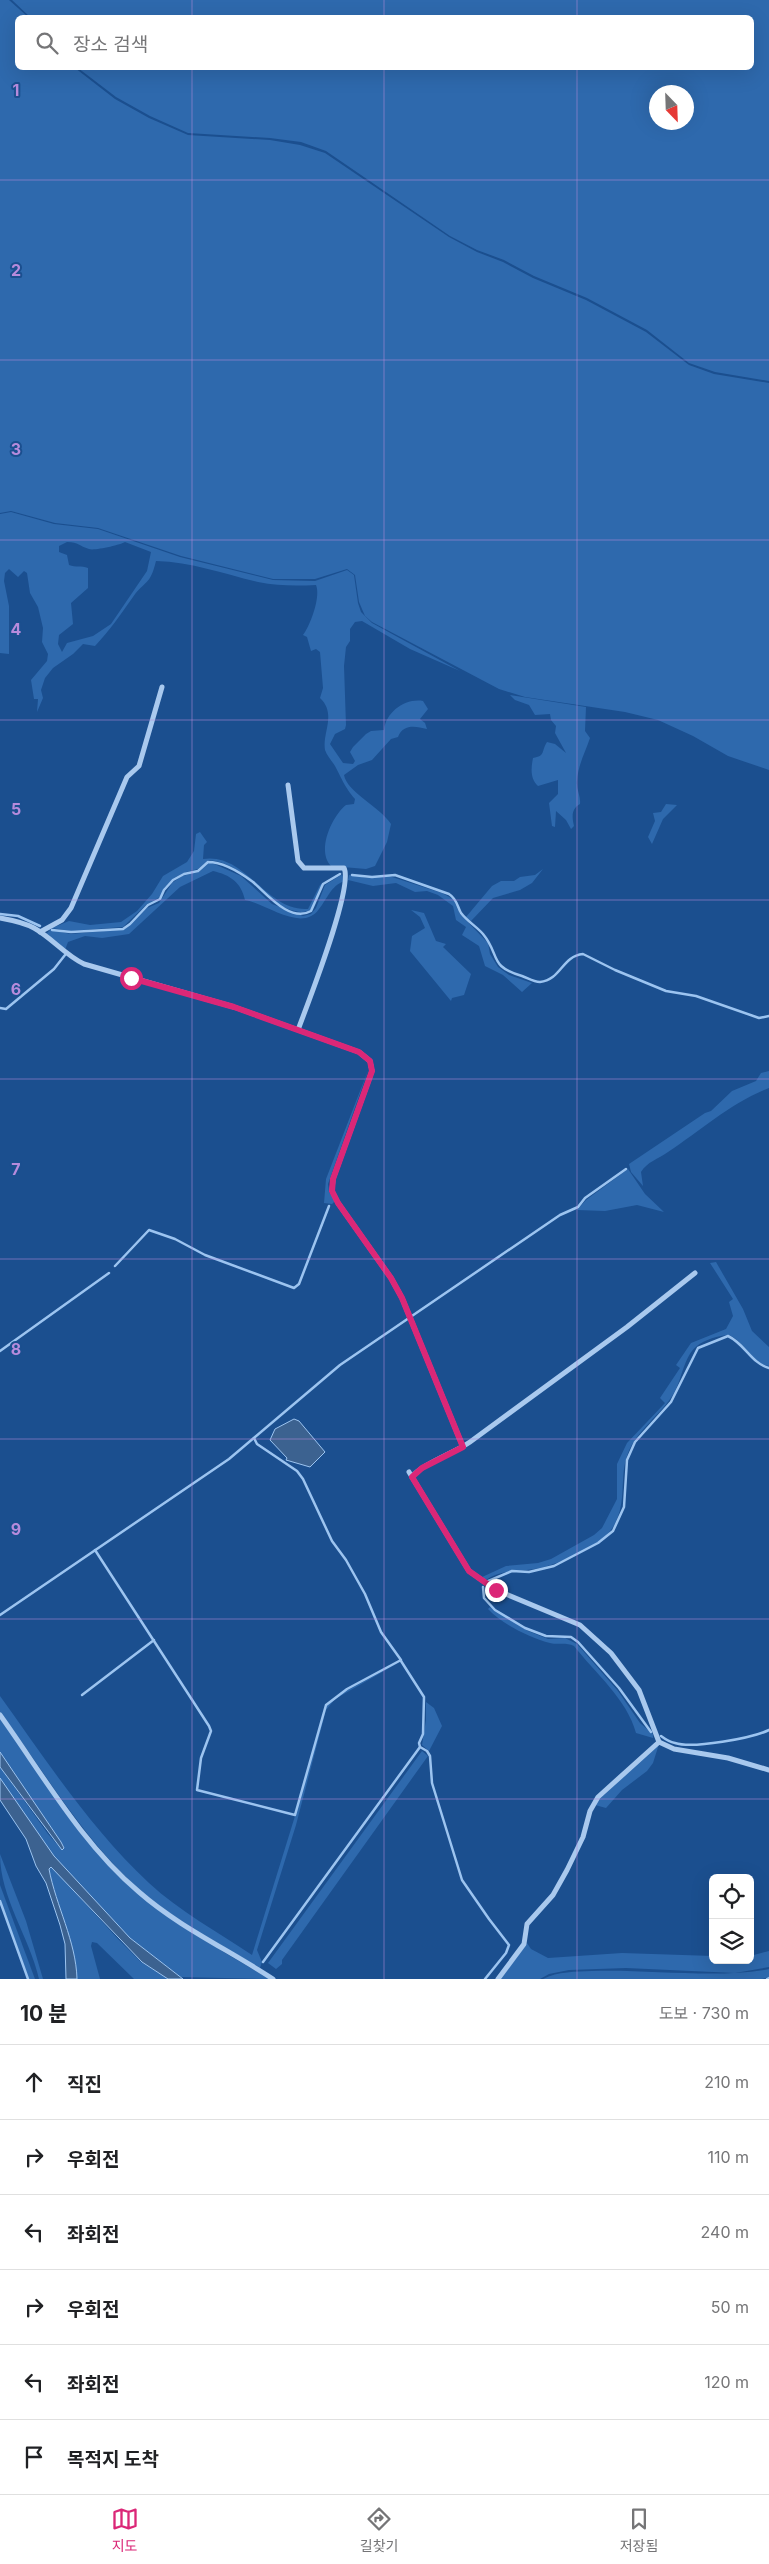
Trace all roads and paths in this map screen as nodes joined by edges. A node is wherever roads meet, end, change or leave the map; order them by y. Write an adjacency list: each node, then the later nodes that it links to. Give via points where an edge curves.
1 (162, 687): 4 (street, via 138,766 127,777 71,908 62,920)
2 (288, 785): 5 (street, via 298,861 304,868 344,868 346,877 339,910)
3 (0, 918): 4 (street, via 25,923)
4 (40, 932): 5 (street, via 84,964 234,1007)
5 (298, 1030): 7 (street, via 359,1052 370,1061 372,1071 336,1169 332,1191 402,1298)
6 (695, 1273): 7 (street, via 628,1327)
7 (463, 1447): 9 (street, via 422,1468)
8 (409, 1472): 9 (street)
9 (412, 1477): 11 (street, via 469,1571 496,1590 580,1626 611,1653 639,1690)
10 (0, 1715): 13 (street, via 80,1827 136,1890 160,1910)
11 (659, 1742): 12 (street, via 674,1749 728,1758); 14 (street, via 598,1797 590,1811 583,1837 553,1895 527,1924 524,1944)
12 (769, 1770)
13 (273, 1979)
14 (498, 1979)

